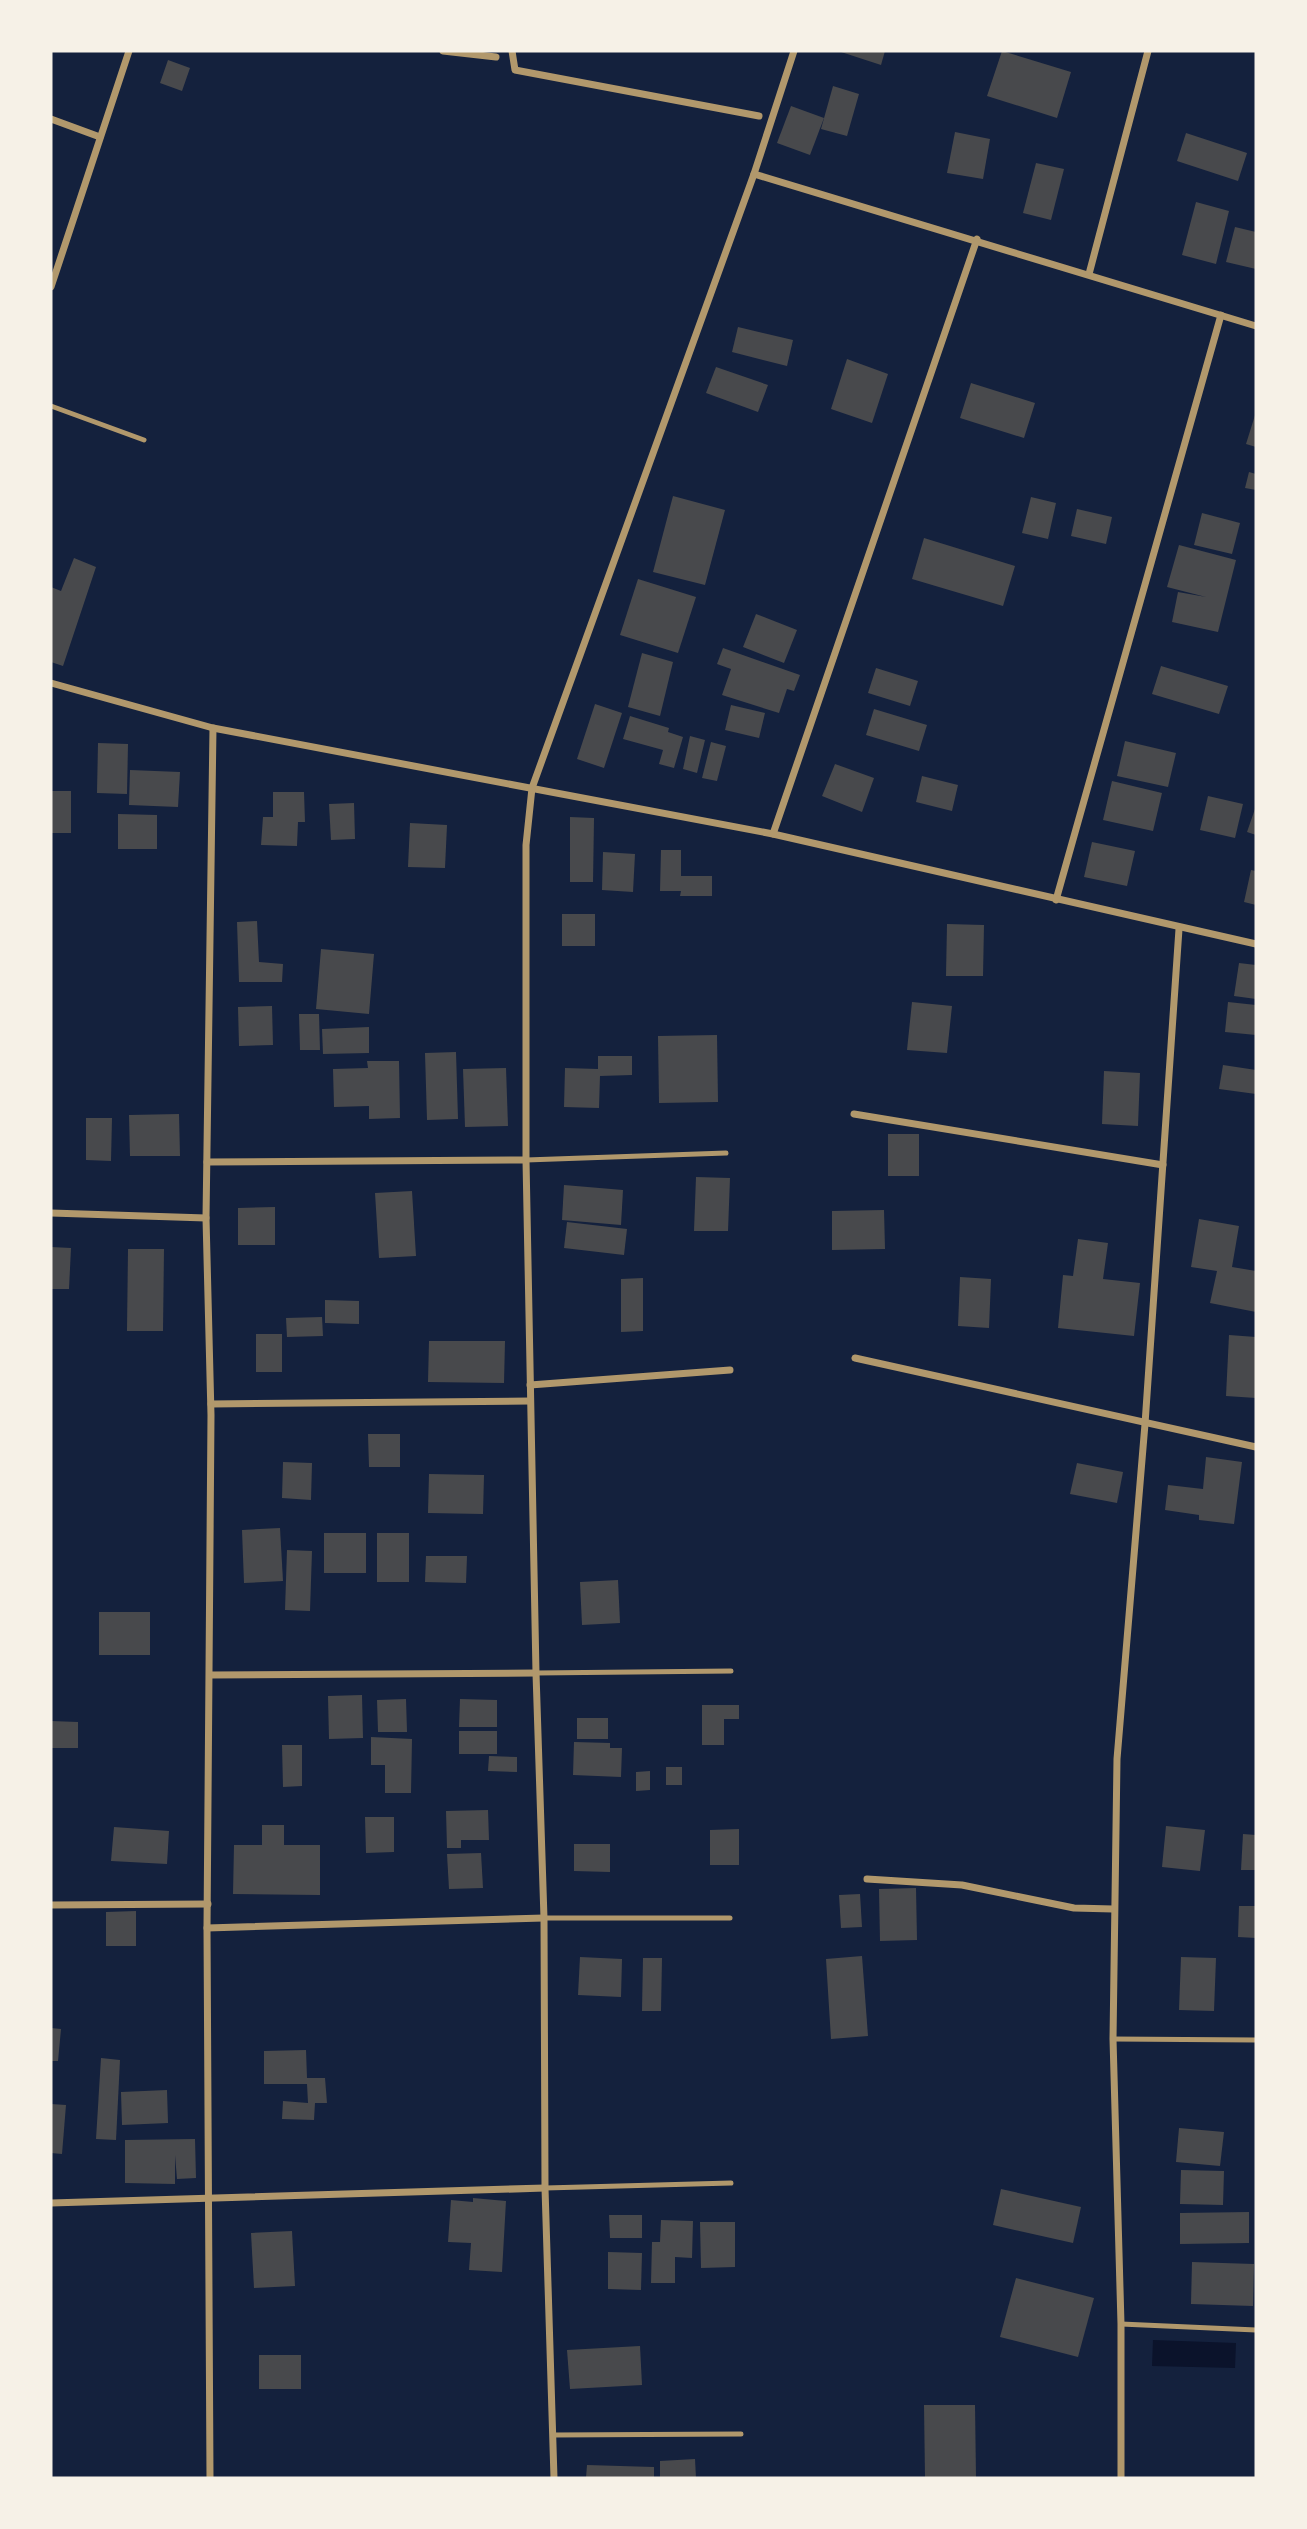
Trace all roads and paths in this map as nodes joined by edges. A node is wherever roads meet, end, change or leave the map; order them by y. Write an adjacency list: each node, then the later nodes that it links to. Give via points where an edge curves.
1 (129, 51): 9 (street)
2 (443, 51): 6 (street)
3 (512, 51): 7 (street, via 515,70)
4 (794, 51): 10 (street)
5 (1148, 51): 12 (street)
6 (496, 57)
7 (759, 116)
8 (51, 119): 9 (street)
9 (100, 137): 13 (street)
10 (754, 174): 11 (street); 20 (street)
11 (977, 239): 12 (street); 21 (street)
12 (1089, 274): 14 (street)
13 (51, 287)
14 (1221, 315): 15 (street); 22 (street)
15 (1256, 326)
16 (51, 406): 17 (lane)
17 (144, 440)
18 (51, 684): 19 (street)
19 (213, 728): 20 (street); 28 (street)
20 (533, 788): 21 (street); 27 (street, via 526,845)
21 (773, 834): 22 (street)
22 (1056, 900): 23 (street)
23 (1179, 929): 24 (street); 29 (street)
24 (1256, 944)
25 (854, 1114): 29 (street)
26 (726, 1153): 27 (lane)
27 (526, 1160): 28 (street); 34 (street)
28 (207, 1162): 31 (street)
29 (1163, 1165): 37 (street)
30 (51, 1213): 31 (street)
31 (206, 1219): 36 (street)
32 (855, 1358): 37 (street)
33 (730, 1370): 34 (street)
34 (530, 1385): 35 (street)
35 (530, 1401): 36 (street); 40 (street)
36 (211, 1404): 41 (street)
37 (1145, 1424): 38 (street); 45 (street, via 1117,1759)
38 (1256, 1447)
39 (731, 1671): 40 (lane)
40 (536, 1673): 41 (street); 46 (street)
41 (210, 1675): 43 (street)
42 (867, 1880): 45 (street, via 962,1885 1074,1908)
43 (208, 1904): 44 (street); 48 (street)
44 (51, 1905)
45 (1113, 1909): 49 (street)
46 (544, 1918): 47 (lane); 48 (street); 52 (street)
47 (730, 1918)
48 (207, 1928): 53 (street)
49 (1113, 2039): 50 (lane); 55 (street)
50 (1256, 2040)
51 (731, 2183): 52 (lane)
52 (545, 2188): 53 (street); 58 (street)
53 (208, 2198): 54 (street); 59 (street)
54 (51, 2203)
55 (1121, 2324): 56 (lane); 61 (street)
56 (1256, 2330)
57 (741, 2434): 58 (lane)
58 (553, 2435): 60 (street)
59 (210, 2478)
60 (554, 2478)
61 (1121, 2478)

